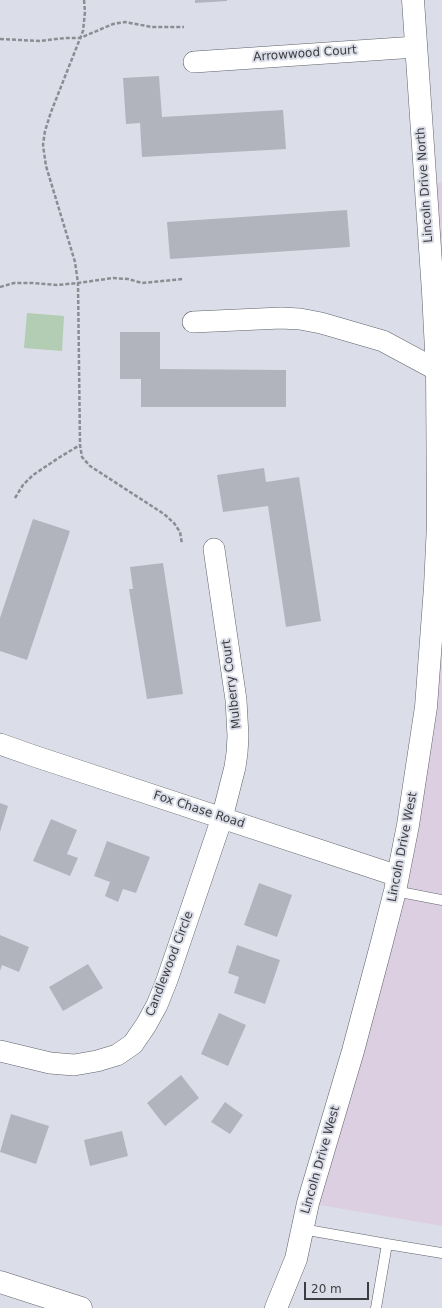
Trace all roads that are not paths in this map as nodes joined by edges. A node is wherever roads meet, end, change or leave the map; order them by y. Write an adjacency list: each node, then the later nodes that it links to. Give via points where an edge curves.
1 (413, 0): 2 (street, Lincoln Drive North)
2 (416, 48): 3 (street, Arrowwood Court); 5 (street, Lincoln Drive North)
3 (194, 62)
4 (193, 322): 5 (street, via 281,318 321,323 383,341)
5 (437, 370): 7 (street, Lincoln Drive West)
6 (214, 549): 9 (street, Mulberry Court, via 238,718 235,767)
7 (440, 549): 10 (street, Lincoln Drive West, via 426,707)
8 (0, 744): 9 (street, Fox Chase Road)
9 (222, 818): 10 (street, Fox Chase Road); 12 (street, Candlewood Circle, via 167,980 157,1005 133,1044 117,1055 74,1065)
10 (396, 883): 11 (lane); 13 (street, Lincoln Drive West, via 368,998)
11 (442, 900)
12 (0, 1051)
13 (302, 1228): 14 (lane); 18 (street, Lincoln Drive West, via 296,1260)
14 (387, 1244): 15 (lane); 19 (lane)
15 (442, 1253)
16 (0, 1282): 17 (street)
17 (81, 1308)
18 (276, 1308)
19 (376, 1308)

